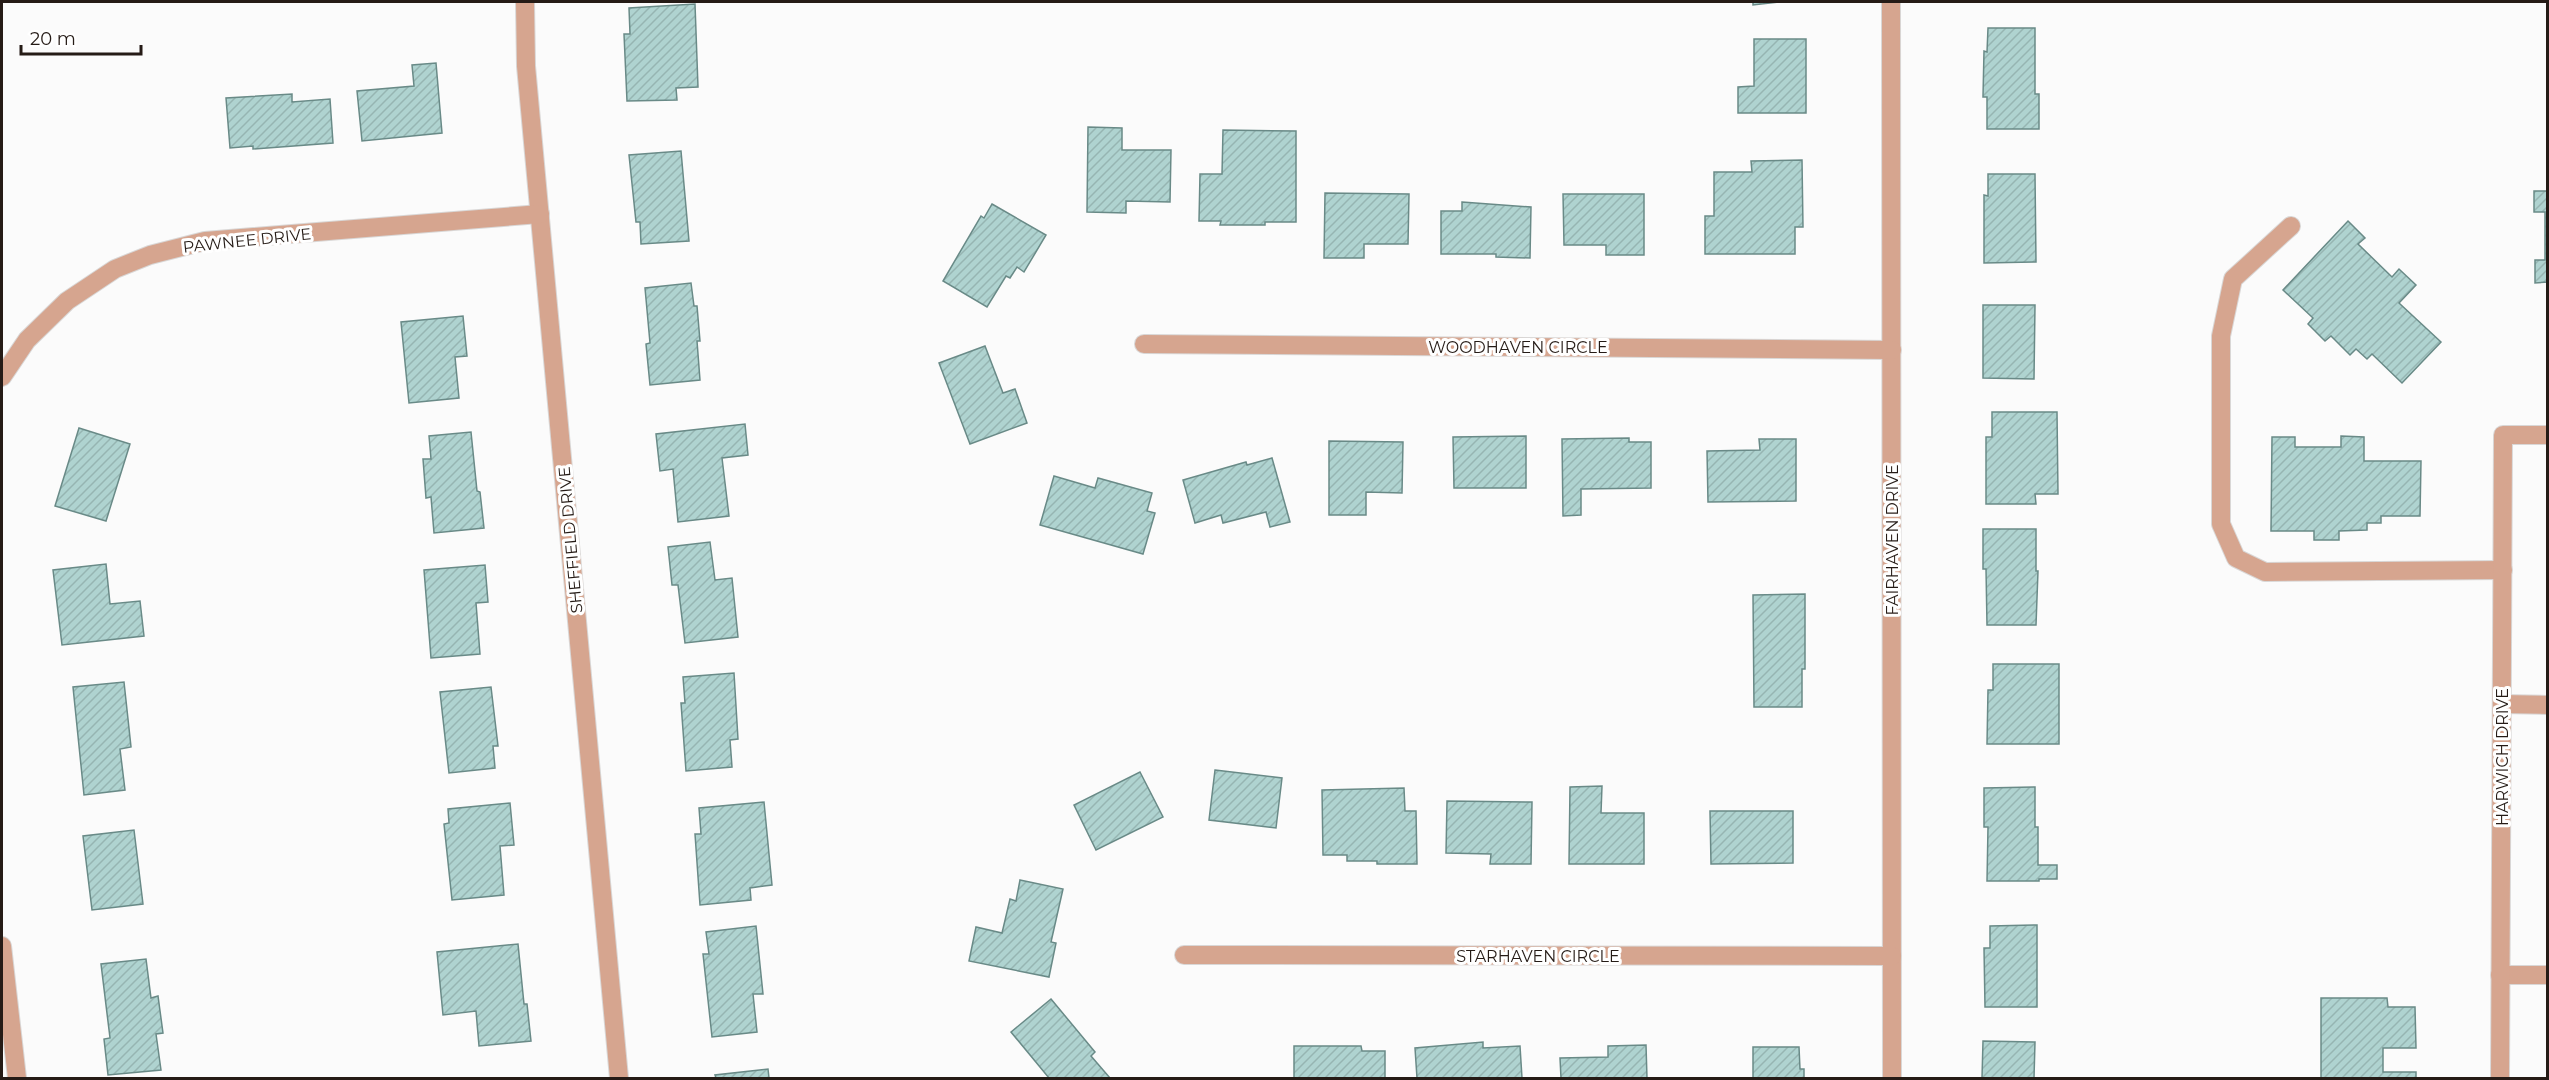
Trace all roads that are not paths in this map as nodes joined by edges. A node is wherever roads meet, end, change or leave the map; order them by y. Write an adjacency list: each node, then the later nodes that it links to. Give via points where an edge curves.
1 (525, 2): 3 (street, SHEFFIELD DRIVE, via 526,66)
2 (1891, 2): 6 (street, FAIRHAVEN DRIVE)
3 (540, 214): 7 (street, PAWNEE DRIVE, via 205,242 150,255 115,269 67,301 27,340); 18 (street, SHEFFIELD DRIVE)
4 (2291, 226): 9 (street, via 2233,279 2221,336 2221,524 2236,558 2265,572)
5 (1144, 344): 6 (street, WOODHAVEN CIRCLE)
6 (1892, 350): 14 (street, FAIRHAVEN DRIVE)
7 (2, 377)
8 (2547, 435): 9 (street, HARWICH DRIVE, via 2504,435)
9 (2503, 570): 10 (street, HARWICH DRIVE)
10 (2502, 704): 11 (street); 15 (street, HARWICH DRIVE)
11 (2547, 705)
12 (2, 946): 17 (street)
13 (1184, 955): 14 (street, STARHAVEN CIRCLE)
14 (1892, 956): 19 (street, FAIRHAVEN DRIVE)
15 (2500, 975): 16 (street); 20 (street, HARWICH DRIVE)
16 (2547, 975)
17 (17, 1078)
18 (619, 1078)
19 (1892, 1078)
20 (2500, 1078)

